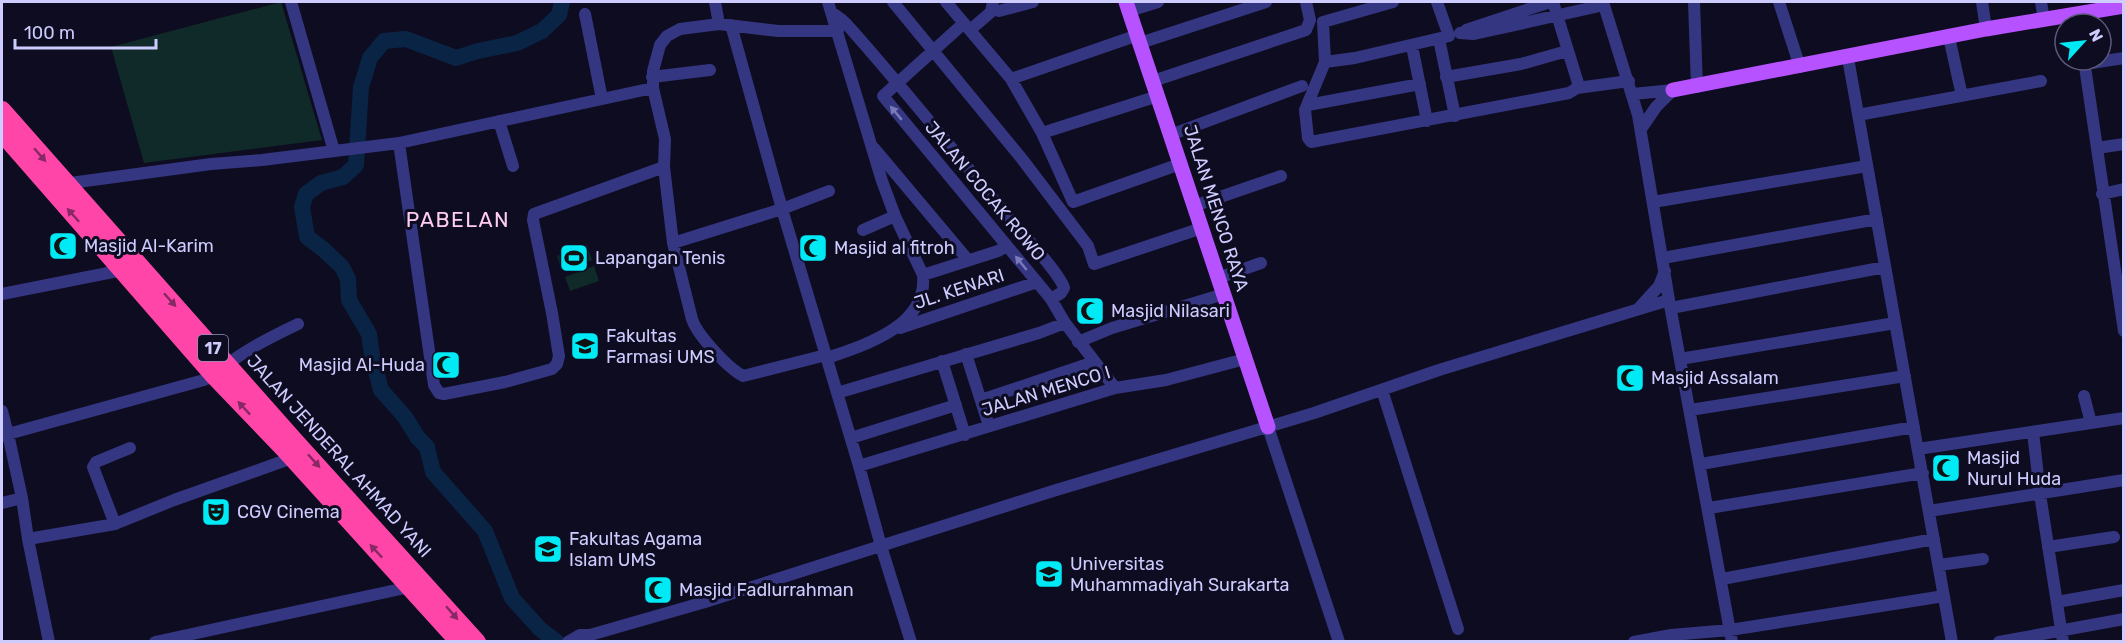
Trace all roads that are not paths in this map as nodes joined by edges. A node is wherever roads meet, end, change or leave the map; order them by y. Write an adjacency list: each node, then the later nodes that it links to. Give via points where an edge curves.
1 (291, 2): 70 (street)
2 (715, 2): 26 (street)
3 (892, 2): 34 (street)
4 (946, 2): 27 (street)
5 (1033, 2): 17 (street)
6 (1158, 2): 18 (street)
7 (1266, 2): 32 (street)
8 (1306, 2): 50 (street, via 1310,20 1306,30)
9 (1393, 2): 37 (street, via 1323,22)
10 (1437, 2): 30 (street)
11 (1552, 2): 23 (street); 30 (street)
12 (1694, 2): 49 (street)
13 (1779, 2): 38 (street)
14 (1982, 2): 28 (street)
15 (2041, 2): 24 (street)
16 (1604, 3): 23 (street); 43 (street)
17 (996, 6): 27 (street)
18 (1128, 6): 32 (main road, JALAN MENCO RAYA)
19 (2124, 6): 21 (main road)
20 (830, 7): 29 (street); 46 (street)
21 (2103, 12)
22 (585, 14): 55 (street)
23 (1557, 17): 30 (street); 35 (street)
24 (2044, 20): 25 (main road); 28 (main road)
25 (2053, 20)
26 (725, 25): 29 (street, via 778,31); 45 (street, via 680,29 667,36 657,50); 84 (street)
27 (967, 26): 34 (street); 42 (street)
28 (1986, 29): 31 (main road)
29 (838, 31): 67 (street)
30 (1449, 36): 33 (street); 41 (street)
31 (1949, 37): 36 (main road); 54 (street)
32 (1139, 39): 42 (street); 50 (main road, JALAN MENCO RAYA)
33 (1412, 46): 37 (street); 47 (street)
34 (933, 51): 46 (street); 87 (street, via 1088,246 1094,264)
35 (1567, 51): 41 (street); 51 (street)
36 (1848, 58): 38 (main road); 58 (street)
37 (1325, 62): 56 (street)
38 (1800, 67): 49 (main road)
39 (710, 70): 45 (street)
40 (2086, 72): 69 (street)
41 (1446, 77): 59 (street)
42 (1011, 79): 64 (street)
43 (1629, 81): 51 (street); 53 (street)
44 (2041, 81): 54 (street)
45 (653, 82): 55 (street); 75 (street, via 665,140)
46 (897, 84): 71 (street); 77 (street, JALAN COCAK ROWO, one-way to 46, via 883,96)
47 (1420, 84): 56 (street); 61 (street)
48 (1302, 86): 65 (street)
49 (1697, 87): 52 (main road)
50 (1155, 88): 64 (street); 65 (main road, JALAN MENCO RAYA)
51 (1578, 88): 59 (street)
52 (1673, 90): 53 (street); 62 (street)
53 (1634, 94): 62 (street)
54 (1962, 96): 58 (street)
55 (602, 99): 60 (street)
56 (1308, 105): 61 (street, via 1304,112 1311,142)
57 (2, 110): 78 (highway, JALAN JENDERAL AHMAD YANI / 17, one-way to 78)
58 (1858, 115): 74 (street)
59 (1455, 116): 61 (street)
60 (499, 121): 66 (street); 73 (street)
61 (1427, 121)
62 (1641, 129): 82 (street)
63 (2, 133): 78 (highway, JALAN JENDERAL AHMAD YANI / 17)
64 (1042, 133): 72 (street, via 1073,202)
65 (1170, 135): 72 (main road, JALAN MENCO RAYA)
66 (399, 143): 70 (street); 75 (street, via 434,385 441,394 505,382 555,366 559,356 533,215)
67 (870, 143): 85 (street); 92 (street)
68 (2124, 144): 69 (street)
69 (2097, 148): 81 (street)
70 (340, 150): 78 (street)
71 (964, 164): 77 (street); 103 (street, via 1059,278 1064,286)
72 (1180, 164): 83 (main road, JALAN MENCO RAYA)
73 (513, 166)
74 (1867, 166): 82 (street); 86 (street)
75 (664, 167): 89 (street)
76 (1281, 176): 83 (street)
77 (950, 177): 90 (street, JALAN COCAK ROWO)
78 (56, 185): 95 (highway, JALAN JENDERAL AHMAD YANI / 17, one-way to 78); 118 (highway, JALAN JENDERAL AHMAD YANI / 17, one-way to 118)
79 (2124, 189): 81 (street)
80 (829, 191): 84 (street)
81 (2102, 194): 98 (street)
82 (1653, 202): 91 (street)
83 (1194, 206): 87 (main road, JALAN MENCO RAYA)
84 (782, 209): 89 (street); 113 (street)
85 (895, 216): 88 (street); 97 (street)
86 (1877, 219): 91 (street); 94 (street)
87 (1202, 228): 99 (main road, JALAN MENCO RAYA)
88 (863, 230)
89 (673, 243): 113 (street, via 694,325 738,374 749,376)
90 (1007, 246): 92 (street); 100 (street, JALAN COCAK ROWO, one-way to 90)
91 (1663, 258): 96 (street)
92 (968, 260): 97 (street)
93 (1261, 262): 99 (street)
94 (1885, 267): 104 (street); 108 (street)
95 (123, 270): 101 (street); 118 (highway, JALAN JENDERAL AHMAD YANI / 17)
96 (1665, 271): 104 (street); 105 (street, via 1659,286)
97 (923, 275): 110 (street, via 918,303)
98 (2120, 276): 106 (street)
99 (1218, 278): 102 (main road, JALAN MENCO RAYA)
100 (1037, 282): 103 (street, JALAN COCAK ROWO); 110 (street, JL. KENARI)
101 (2, 294)
102 (1224, 294): 111 (street); 114 (main road, JALAN MENCO RAYA)
103 (1056, 296): 107 (street)
104 (1670, 304): 105 (street); 115 (street)
105 (1639, 309): 121 (street)
106 (2123, 322)
107 (1065, 323): 111 (street); 112 (street)
108 (1895, 323): 115 (street); 119 (street)
109 (298, 324): 118 (street, via 257,344)
110 (893, 330): 113 (street, via 858,347)
111 (1078, 342): 117 (street)
112 (966, 354): 116 (street); 124 (street)
113 (826, 356): 122 (street)
114 (1245, 359): 120 (street, JALAN MENCO I, via 1166,380); 132 (main road, JALAN MENCO RAYA)
115 (1680, 360): 126 (street)
116 (942, 361): 122 (street); 125 (street)
117 (1094, 362): 120 (street); 124 (street)
118 (221, 370): 134 (street); 138 (highway, JALAN JENDERAL AHMAD YANI / 17)
119 (1905, 376): 126 (street); 131 (street)
120 (1114, 388): 130 (street, JALAN MENCO I)
121 (1382, 390): 132 (street); 163 (street)
122 (837, 393): 136 (street)
123 (2084, 396): 129 (street)
124 (981, 400): 130 (street)
125 (956, 405): 135 (street); 136 (street)
126 (1690, 410): 140 (street)
127 (2, 411): 134 (street)
128 (2124, 418): 129 (street)
129 (2091, 423): 133 (street)
130 (989, 426): 135 (street, JALAN MENCO I)
131 (1914, 426): 139 (street); 140 (street)
132 (1268, 427): 153 (street); 172 (street)
133 (2033, 432): 139 (street); 144 (street)
134 (5, 435): 145 (street)
135 (965, 435): 141 (street, JALAN MENCO I)
136 (851, 438): 141 (street)
137 (130, 448): 149 (street, via 99,460 93,467)
138 (290, 449): 149 (street); 158 (highway, JALAN JENDERAL AHMAD YANI / 17, one-way to 138); 170 (highway, JALAN JENDERAL AHMAD YANI / 17, one-way to 170)
139 (1918, 449): 142 (street)
140 (1701, 464): 147 (street)
141 (859, 466): 153 (street)
142 (1923, 473): 147 (street); 148 (street)
143 (2124, 480): 144 (street)
144 (2040, 494): 148 (street); 154 (street)
145 (21, 498): 146 (street); 151 (street)
146 (2, 503)
147 (1709, 508): 157 (street)
148 (1929, 511): 152 (street)
149 (115, 524): 151 (street)
150 (2114, 537): 154 (street)
151 (28, 539): 167 (street)
152 (1934, 539): 156 (street); 157 (street)
153 (880, 546): 166 (street); 171 (street)
154 (2048, 547): 161 (street)
155 (1983, 559): 156 (street)
156 (1939, 566): 160 (street)
157 (1722, 579): 164 (street)
158 (410, 587): 168 (street); 169 (highway, JALAN JENDERAL AHMAD YANI / 17)
159 (2124, 590): 161 (street)
160 (1944, 596): 164 (street); 174 (street)
161 (2057, 602): 165 (street)
162 (2124, 619): 165 (street)
163 (1458, 629)
164 (1731, 636): 173 (street, via 1671,635)
165 (2062, 636): 175 (street)
166 (575, 639)
167 (49, 642)
168 (155, 642)
169 (459, 642)
170 (477, 642)
171 (911, 642)
172 (1339, 642)
173 (1635, 642)
174 (1952, 642)
175 (1999, 642)

